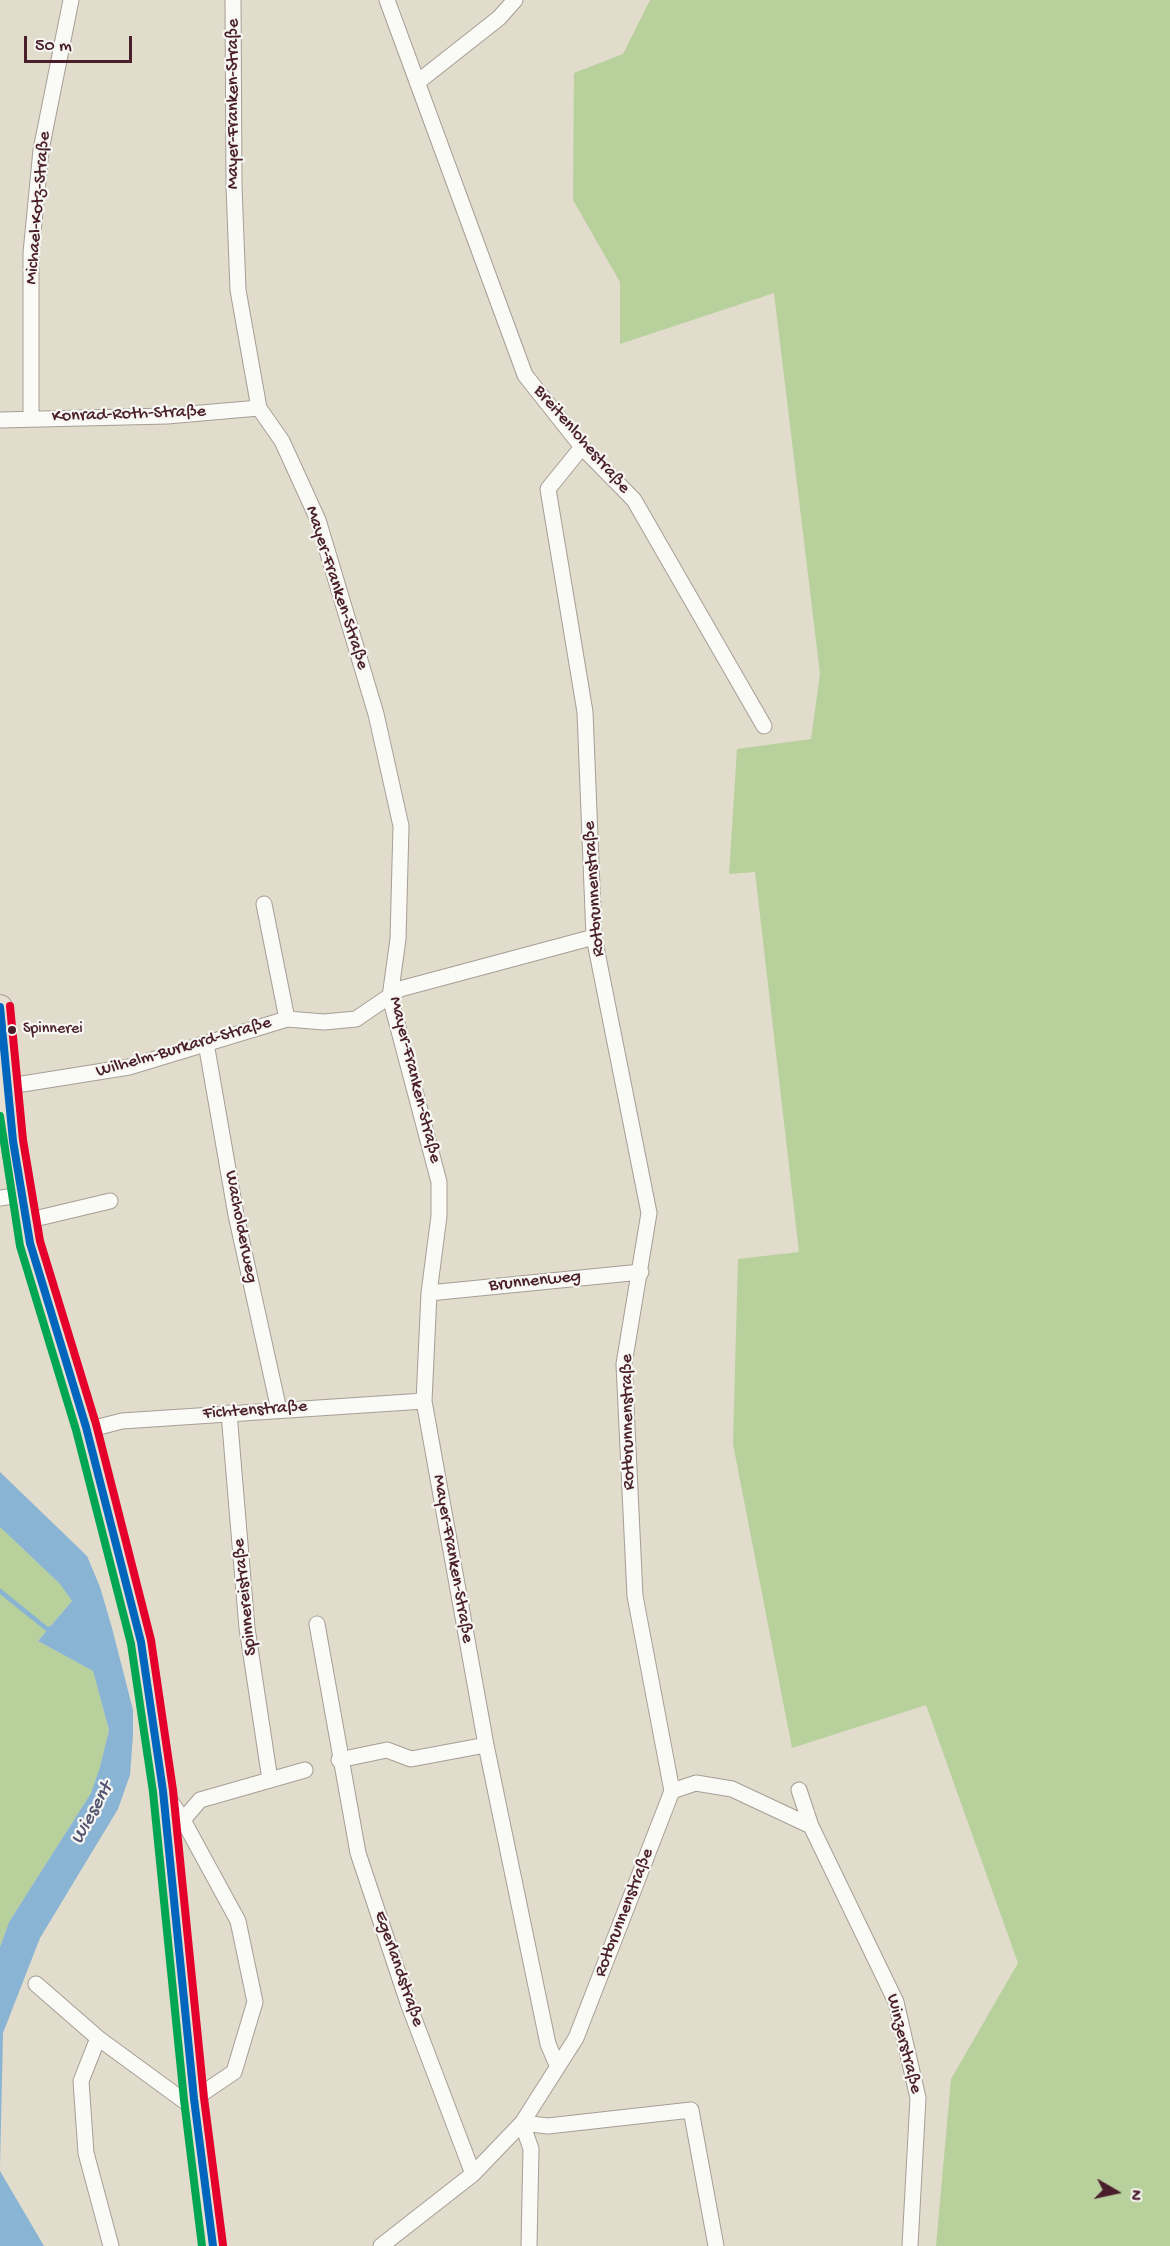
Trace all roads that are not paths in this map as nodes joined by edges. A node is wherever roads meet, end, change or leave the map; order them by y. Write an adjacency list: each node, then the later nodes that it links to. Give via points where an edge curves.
1 (70, 0): 7 (street, Michael-Kotz-Straße, via 41,150 31,253)
2 (233, 0): 6 (street, Mayer-Franken-Straße, via 238,290)
3 (387, 0): 5 (street, Breitenlohestraße)
4 (515, 0): 5 (street, via 499,18)
5 (419, 81): 9 (street, Breitenlohestraße, via 525,375)
6 (258, 408): 7 (street, Konrad-Roth-Straße, via 167,416); 13 (street, Mayer-Franken-Straße, via 282,441 318,520 376,714 401,826 398,939)
7 (31, 418): 8 (street, Konrad-Roth-Straße)
8 (0, 420)
9 (582, 447): 10 (street, Breitenlohestraße, via 634,500); 12 (street, Rotbrunnenstraße, via 548,489 585,712)
10 (764, 726)
11 (264, 904): 15 (street, Wilhelm-Burkard-Straße)
12 (594, 937): 13 (street, Wilhelm-Burkard-Straße, via 400,989); 21 (street, Rotbrunnenstraße, via 649,1214)
13 (390, 997): 15 (street, Wilhelm-Burkard-Straße, via 356,1019); 22 (street, Mayer-Franken-Straße, via 439,1182 440,1216)
14 (0, 1007): 17 (main road)
15 (286, 1019): 16 (street, Wilhelm-Burkard-Straße)
16 (206, 1042): 17 (street, Wilhelm-Burkard-Straße, via 129,1067); 24 (street, Wacholderweg, via 236,1215)
17 (10, 1086): 18 (main road)
18 (11, 1197): 20 (main road)
19 (110, 1201): 20 (street)
20 (26, 1221): 26 (main road)
21 (641, 1272): 22 (street, Brunnenweg); 34 (street, Rotbrunnenstraße, via 624,1364 635,1596)
22 (429, 1293): 23 (street, Mayer-Franken-Straße)
23 (424, 1401): 24 (street, Fichtenstraße); 28 (street, Mayer-Franken-Straße)
24 (279, 1410): 25 (street, Fichtenstraße)
25 (229, 1413): 26 (street, Fichtenstraße, via 122,1421); 31 (street, Spinnereistraße, via 248,1628)
26 (87, 1430): 33 (main road, via 141,1642)
27 (317, 1624): 29 (street, Egerlandstraße)
28 (486, 1745): 29 (street, via 411,1759 387,1750); 39 (street, Mayer-Franken-Straße, via 548,2044)
29 (339, 1760): 42 (street, Egerlandstraße, via 358,1853 408,2003)
30 (305, 1770): 31 (street)
31 (270, 1780): 35 (street, via 200,1800)
32 (799, 1790): 36 (street, Winzerstraße)
33 (163, 1791): 35 (street); 40 (main road)
34 (672, 1791): 36 (street, via 696,1783 732,1789); 39 (street, Rotbrunnenstraße, via 576,2038)
35 (183, 1820): 40 (street, via 238,1921 255,2002 234,2072)
36 (811, 1826): 48 (street, Winzerstraße, via 896,2002 918,2098)
37 (36, 1984): 38 (street)
38 (98, 2038): 40 (street); 43 (street, via 81,2081 86,2153)
39 (557, 2065): 41 (street, Rotbrunnenstraße)
40 (195, 2104): 44 (main road)
41 (522, 2123): 42 (street, Rotbrunnenstraße); 46 (street, via 531,2150); 47 (street, via 548,2126 691,2110)
42 (473, 2174): 45 (street, Rotbrunnenstraße)
43 (111, 2246)
44 (213, 2246)
45 (381, 2246)
46 (529, 2246)
47 (716, 2246)
48 (910, 2246)

